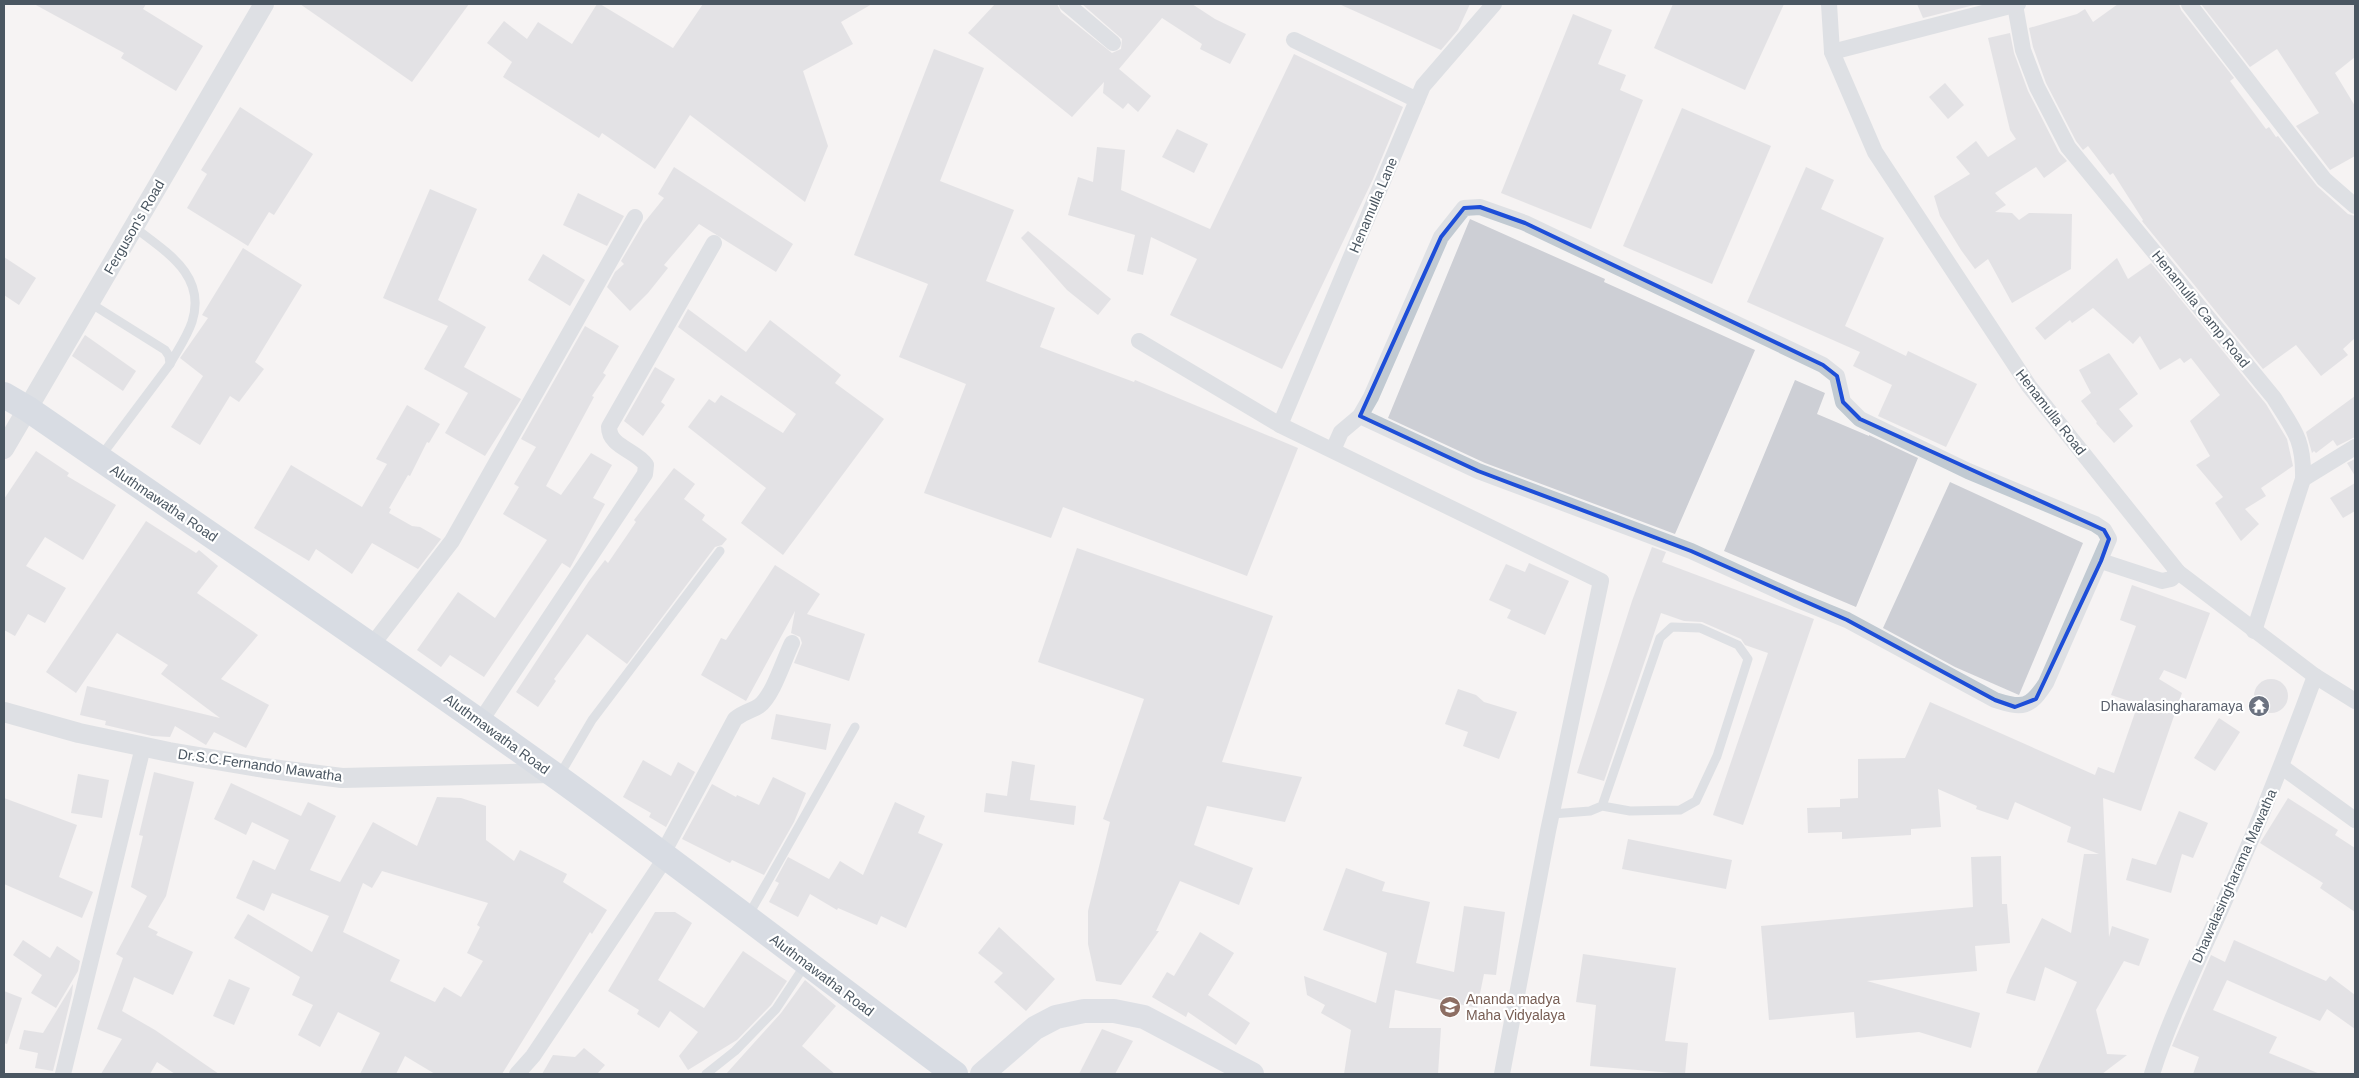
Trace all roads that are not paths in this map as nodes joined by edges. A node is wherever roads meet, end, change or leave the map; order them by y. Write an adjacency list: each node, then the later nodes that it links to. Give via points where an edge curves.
1 (264, 4): 13 (street, Ferguson's Road)
2 (1068, 4): 8 (street)
3 (1494, 4): 10 (street, Henamulla Lane, via 1423,86)
4 (1829, 4): 9 (street)
5 (2016, 4): 9 (street); 26 (street, Henamulla Camp Road, via 2023,50 2037,87 2068,147 2274,398 2300,438)
6 (2189, 4): 11 (street, via 2324,179)
7 (1294, 40): 10 (street)
8 (1112, 43)
9 (1832, 52): 29 (street, Henamulla Road, via 1875,152 2029,386)
10 (1417, 100): 21 (street, Henamulla Lane)
11 (2355, 206)
12 (635, 216): 32 (street, via 452,541)
13 (134, 227): 15 (street, Ferguson's Road); 17 (lane, via 179,263 191,280 196,299 192,322)
14 (714, 243): 36 (street, via 609,427 612,440 642,459 646,465 644,474)
15 (90, 303): 17 (lane, via 165,350); 19 (street, Ferguson's Road)
16 (1139, 341): 21 (street)
17 (170, 364): 25 (lane)
18 (4, 395): 19 (main road, Aluthmawatha Road)
19 (28, 409): 23 (street, Ferguson's Road); 25 (main road, Aluthmawatha Road)
20 (1360, 416): 24 (street, via 1341,432); 28 (street, via 1478,471 1691,550 1847,620 1995,700 2015,707 2036,699 2046,683); 28 (street, via 1441,237 1464,208 1480,207 1525,223 1823,365 1837,376 1843,402 1860,419 1968,471 2104,530 2108,539)
21 (1280, 425): 24 (street)
22 (2355, 447): 26 (street)
23 (4, 450)
24 (1333, 450): 42 (street, via 1601,581)
25 (99, 458): 32 (main road, Aluthmawatha Road)
26 (2303, 479): 30 (street, Henamulla Camp Road)
27 (720, 551): 40 (lane, via 592,720)
28 (2101, 561): 29 (street, via 2162,581)
29 (2178, 572): 30 (street, Henamulla Road)
30 (2254, 631): 33 (street, Henamulla Road)
31 (792, 643): 44 (street, via 766,699 735,719)
32 (372, 645): 36 (main road, Aluthmawatha Road)
33 (2315, 676): 34 (street, Henamulla Road); 39 (street, Dhawalasingharama Mawatha)
34 (2355, 701)
35 (4, 712): 38 (street, Dr.S.C.Fernando Mawatha)
36 (480, 722): 40 (main road, Aluthmawatha Road)
37 (855, 727): 45 (lane)
38 (143, 747): 40 (street, Dr.S.C.Fernando Mawatha, via 342,778); 48 (street)
39 (2282, 767): 43 (street); 55 (street, Dhawalasingharama Mawatha, via 2186,984)
40 (555, 776): 44 (main road, Aluthmawatha Road)
41 (1602, 806): 41 (lane, via 1660,638 1672,627 1700,628 1738,645 1748,659 1717,756 1696,801 1680,810 1630,811); 42 (lane, via 1590,811)
42 (1552, 814): 54 (street)
43 (2355, 820)
44 (664, 856): 45 (main road, Aluthmawatha Road); 49 (street, via 533,1056)
45 (747, 918): 46 (main road, Aluthmawatha Road)
46 (806, 963): 50 (lane, via 776,1009 735,1051); 51 (main road, Aluthmawatha Road)
47 (1226, 1068): 52 (main road, via 1144,1017 1114,1011 1084,1011 1056,1017 1034,1028); 53 (main road)
48 (63, 1074)
49 (517, 1074)
50 (706, 1074)
51 (954, 1074)
52 (982, 1074)
53 (1252, 1074)
54 (1502, 1074)
55 (2152, 1074)

